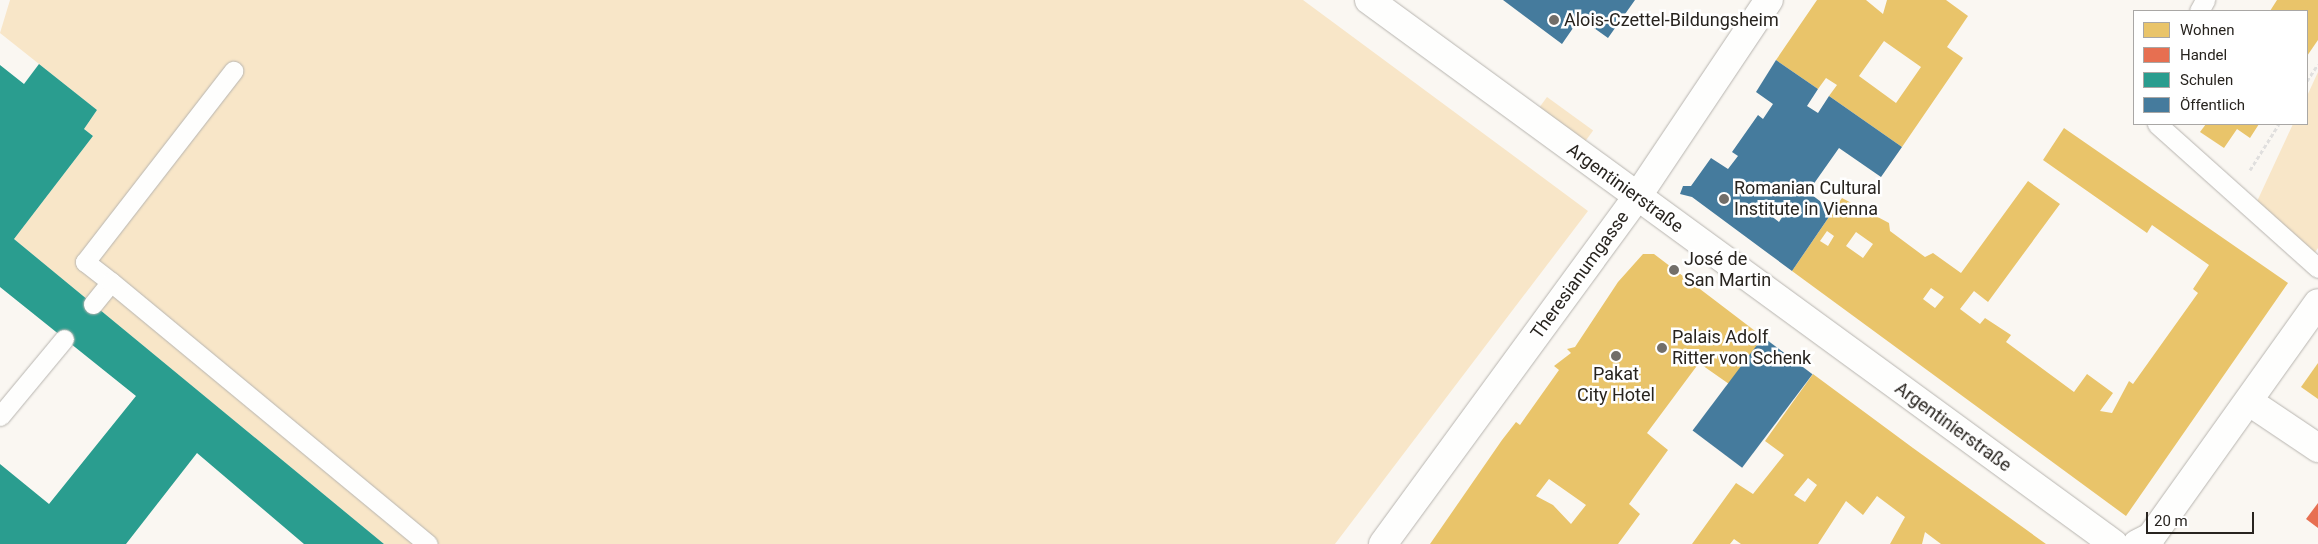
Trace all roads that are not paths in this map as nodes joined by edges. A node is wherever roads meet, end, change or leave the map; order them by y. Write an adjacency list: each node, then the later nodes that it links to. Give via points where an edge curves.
1 (1369, 0): 5 (street, Argentinierstraße)
2 (1769, 0): 5 (street, Theresianumgasse)
3 (233, 71): 7 (lane, via 85,262)
4 (2158, 125): 6 (lane)
5 (1637, 197): 14 (street, Argentinierstraße); 16 (street, Theresianumgasse)
6 (2318, 268)
7 (111, 282): 9 (lane); 15 (lane)
8 (2318, 303): 11 (street)
9 (93, 304)
10 (64, 338): 12 (lane)
11 (2251, 403): 13 (street); 17 (street, via 2151,537)
12 (0, 416)
13 (2318, 448)
14 (2107, 539)
15 (428, 544)
16 (1383, 544)
17 (2137, 544)

